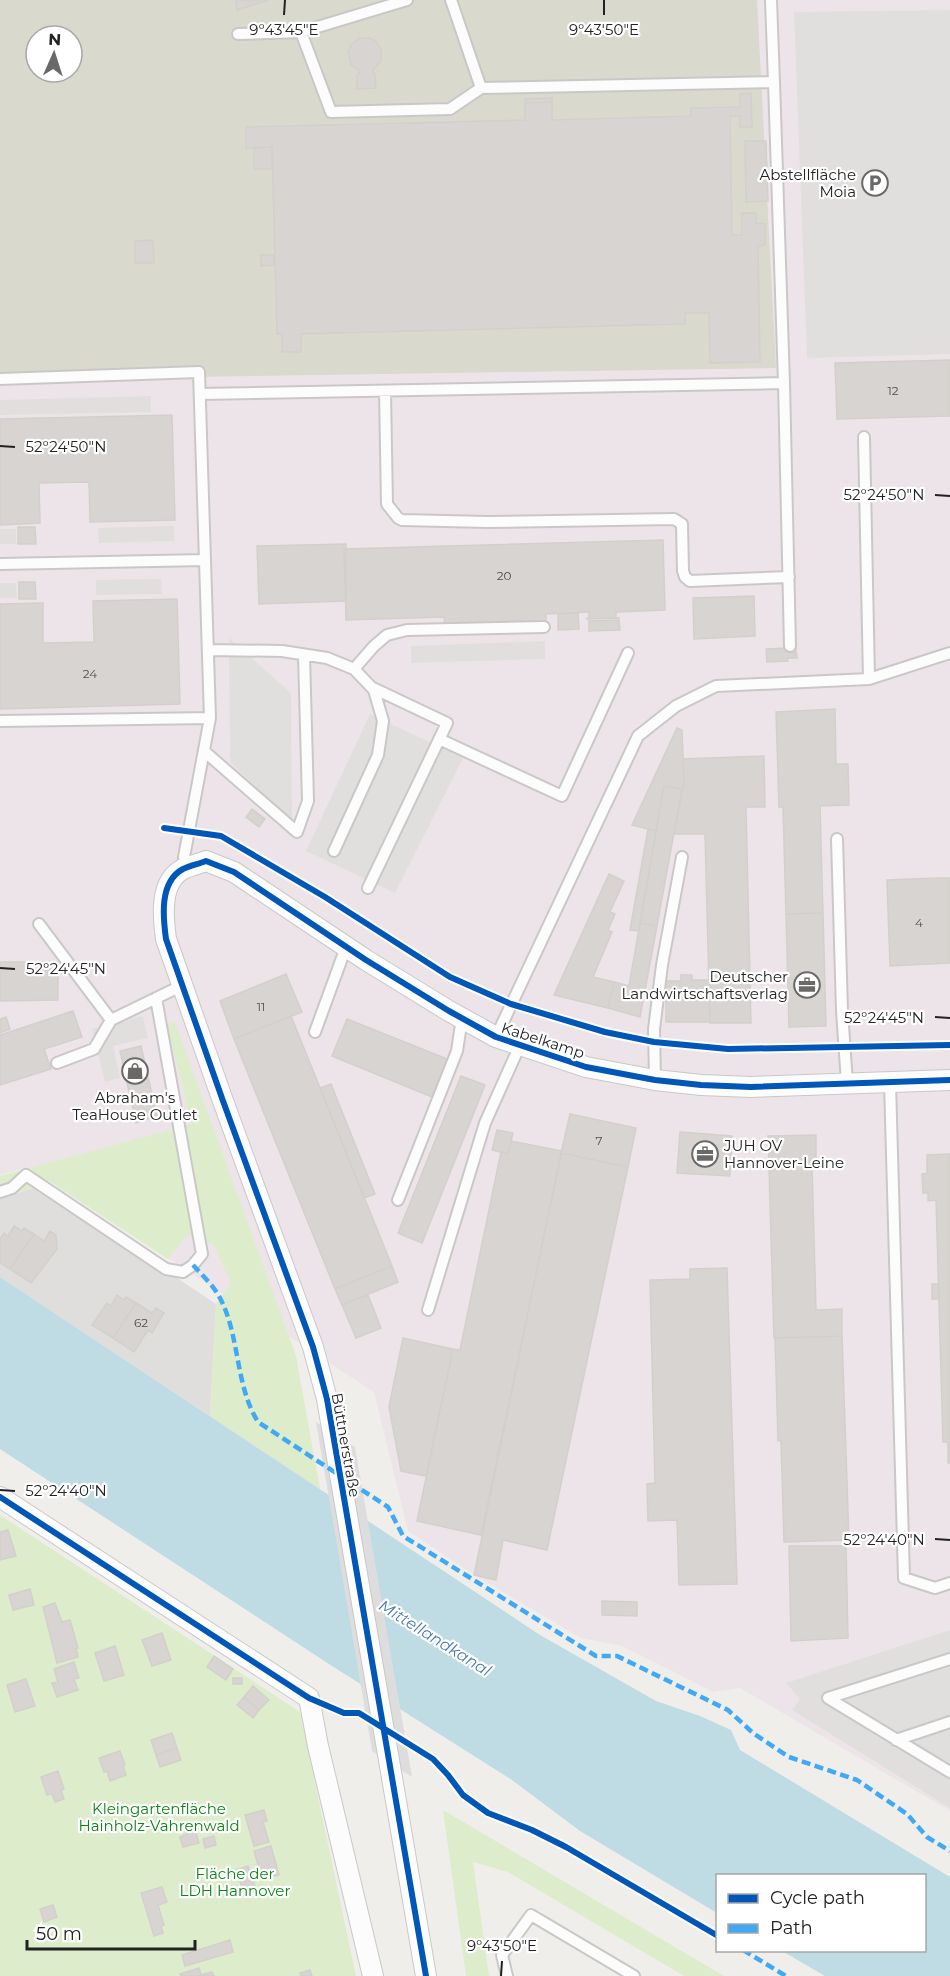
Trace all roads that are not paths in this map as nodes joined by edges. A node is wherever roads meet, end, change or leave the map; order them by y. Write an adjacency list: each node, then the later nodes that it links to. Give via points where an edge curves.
1 (407, 0): 4 (lane)
2 (451, 0): 7 (lane)
3 (771, 0): 6 (lane)
4 (301, 32): 5 (lane); 7 (lane, via 331,112 450,109)
5 (238, 34)
6 (774, 82): 7 (lane); 9 (lane)
7 (481, 88)
8 (0, 379): 11 (lane, via 199,372)
9 (784, 383): 10 (lane); 15 (lane)
10 (385, 391): 11 (lane); 15 (lane, via 387,504 402,520 674,519 682,524 683,571 690,581)
11 (200, 394): 13 (lane)
12 (864, 437): 23 (lane)
13 (205, 560): 14 (lane); 18 (lane)
14 (0, 564)
15 (789, 577): 17 (lane)
16 (544, 627): 22 (lane, via 408,630 387,635)
17 (790, 646)
18 (208, 650): 21 (lane); 25 (lane)
19 (628, 653): 27 (lane, via 562,796)
20 (950, 653): 23 (lane)
21 (304, 655): 22 (lane, via 327,658); 28 (lane, via 308,801 297,832)
22 (354, 669): 24 (lane)
23 (868, 679): 41 (lane, via 716,686 676,706 638,736)
24 (373, 688): 27 (lane, via 447,723); 30 (lane, via 382,721 378,755)
25 (210, 718): 26 (lane); 28 (lane)
26 (0, 721)
27 (440, 739): 33 (lane)
28 (204, 751): 32 (lane, via 184,857)
29 (837, 839): 46 (lane)
30 (334, 851)
31 (682, 857): 44 (lane, via 662,965)
32 (188, 867): 35 (street, Kabelkamp, via 206,861 234,872); 36 (street, Büttnerstraße, via 172,880 163,914 166,939)
33 (368, 888)
34 (39, 924): 39 (lane)
35 (346, 947): 38 (street, Kabelkamp); 40 (lane)
36 (181, 986): 37 (lane); 59 (street, Büttnerstraße, via 313,1347 327,1399)
37 (156, 998): 39 (lane); 48 (lane, via 202,1254 183,1272 166,1269 26,1175 12,1188)
38 (462, 1018): 41 (street, Kabelkamp); 49 (lane, via 457,1051)
39 (111, 1020): 43 (lane, via 94,1049)
40 (315, 1032)
41 (496, 1037): 42 (street, Kabelkamp)
42 (520, 1045): 44 (street, Kabelkamp, via 586,1067); 50 (lane, via 485,1123)
43 (57, 1063)
44 (655, 1080): 46 (street, Kabelkamp, via 751,1087)
45 (950, 1080): 47 (street, Kabelkamp)
46 (847, 1083): 47 (street, Kabelkamp)
47 (890, 1083): 52 (lane, via 904,1578 935,1588)
48 (0, 1192)
49 (398, 1200)
50 (428, 1310)
51 (3, 1505): 58 (street, via 309,1698)
52 (950, 1583)
53 (950, 1659): 55 (lane, via 828,1698)
54 (950, 1722): 55 (lane)
55 (896, 1740): 56 (lane)
56 (950, 1772)
57 (508, 1975): 60 (lane, via 502,1955 531,1915)
58 (373, 1976)
59 (426, 1976)
60 (634, 1976)

